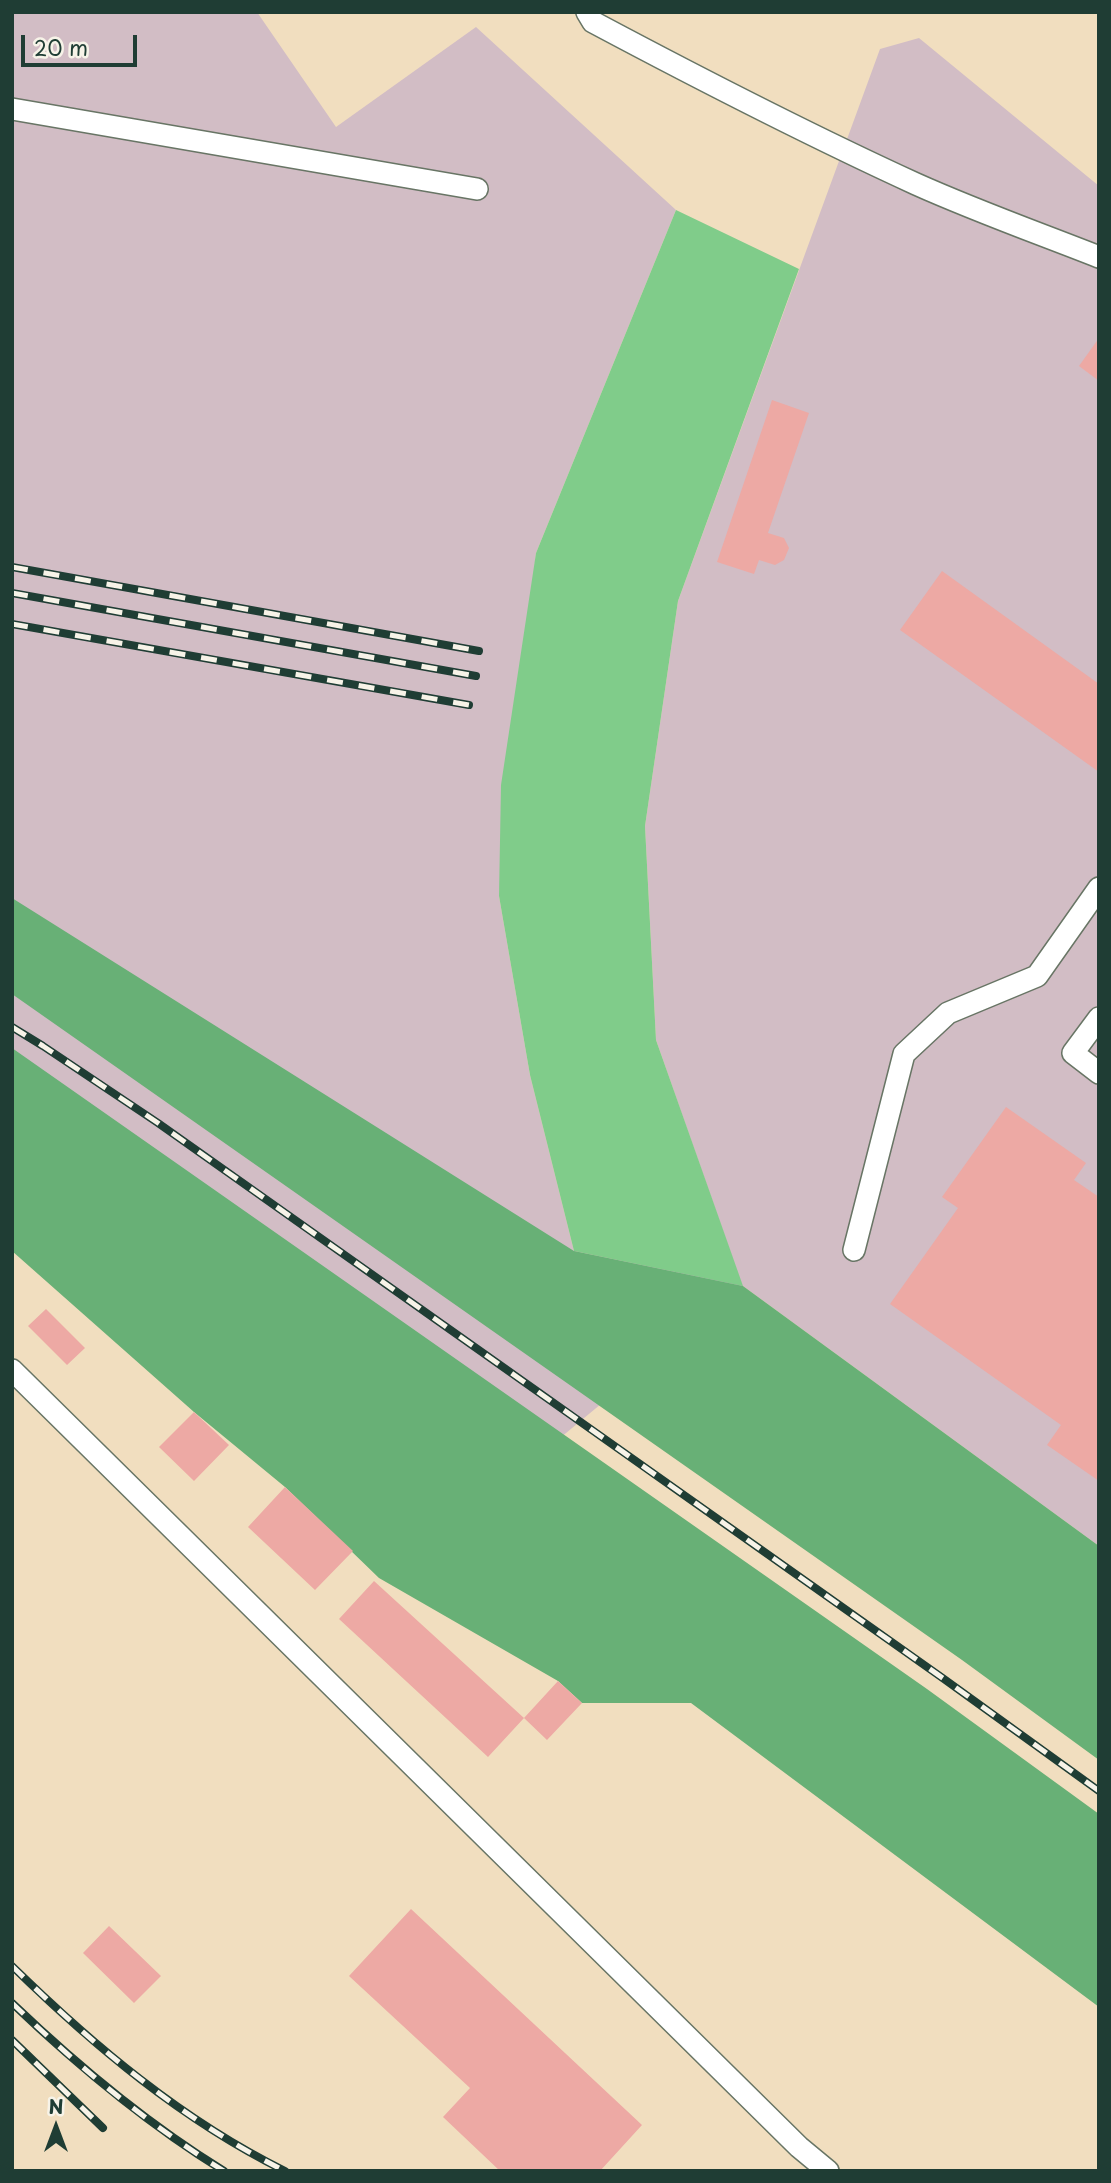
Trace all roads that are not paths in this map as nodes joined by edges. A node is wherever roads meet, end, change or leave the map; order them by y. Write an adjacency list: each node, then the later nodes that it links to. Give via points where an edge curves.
1 (587, 12): 4 (lane, via 593,22 676,66 894,174)
2 (12, 110): 3 (lane)
3 (477, 189)
4 (1099, 257)
5 (1099, 888): 8 (lane, via 1037,976 948,1013 904,1054)
6 (1099, 1018): 7 (lane, via 1073,1053)
7 (1099, 1073)
8 (853, 1250)
9 (12, 1370): 10 (lane)
10 (828, 2171)

